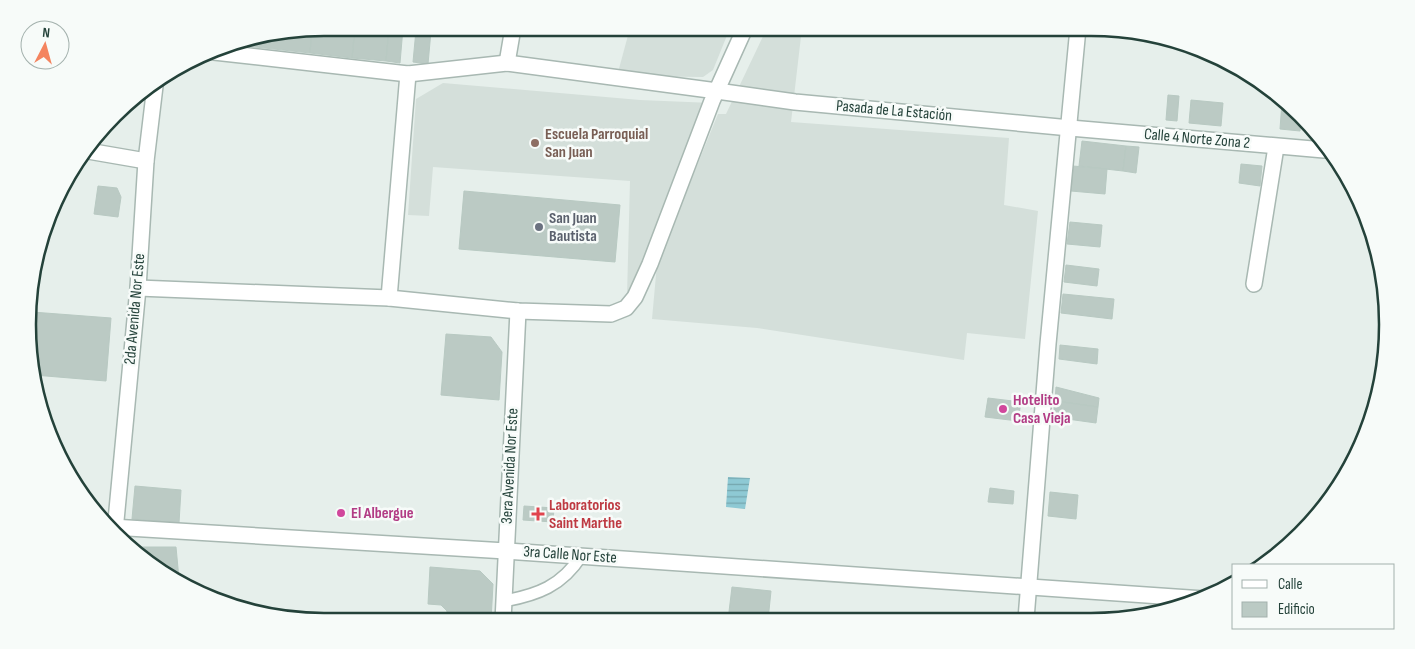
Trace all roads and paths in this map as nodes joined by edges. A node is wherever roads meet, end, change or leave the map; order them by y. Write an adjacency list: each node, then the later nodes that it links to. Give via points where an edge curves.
1 (512, 36): 5 (street)
2 (741, 36): 7 (street)
3 (1077, 36): 9 (street)
4 (227, 54): 6 (street, Pasada de La Estación)
5 (507, 63): 6 (street, Pasada de La Estación); 7 (street, Pasada de La Estación)
6 (408, 74): 16 (street)
7 (717, 90): 9 (street, Pasada de La Estación, via 795,102); 17 (street, via 650,264 626,308 610,314)
8 (154, 92): 13 (street, 2da Avenida Nor Este)
9 (1070, 128): 10 (street, Calle 4 Norte Zona 2); 22 (street, via 1048,344)
10 (1276, 147): 11 (street, Calle 4 Norte Zona 2); 14 (street)
11 (1320, 150)
12 (94, 152): 13 (street)
13 (146, 160): 15 (street, 2da Avenida Nor Este)
14 (1254, 284)
15 (138, 288): 16 (street); 18 (street, 2da Avenida Nor Este)
16 (389, 298): 17 (street)
17 (518, 311): 20 (street, 3era Avenida Nor Este)
18 (115, 522)
19 (121, 528): 20 (street, 3ra Calle Nor Este)
20 (506, 551): 21 (street, 3ra Calle Nor Este); 24 (street, 3era Avenida Nor Este)
21 (581, 556): 22 (street, 3ra Calle Nor Este); 24 (lane, via 575,566 546,590 530,597)
22 (1029, 588): 23 (street); 26 (street)
23 (1181, 598)
24 (504, 601): 25 (street, 3era Avenida Nor Este)
25 (503, 613)
26 (1027, 613)

